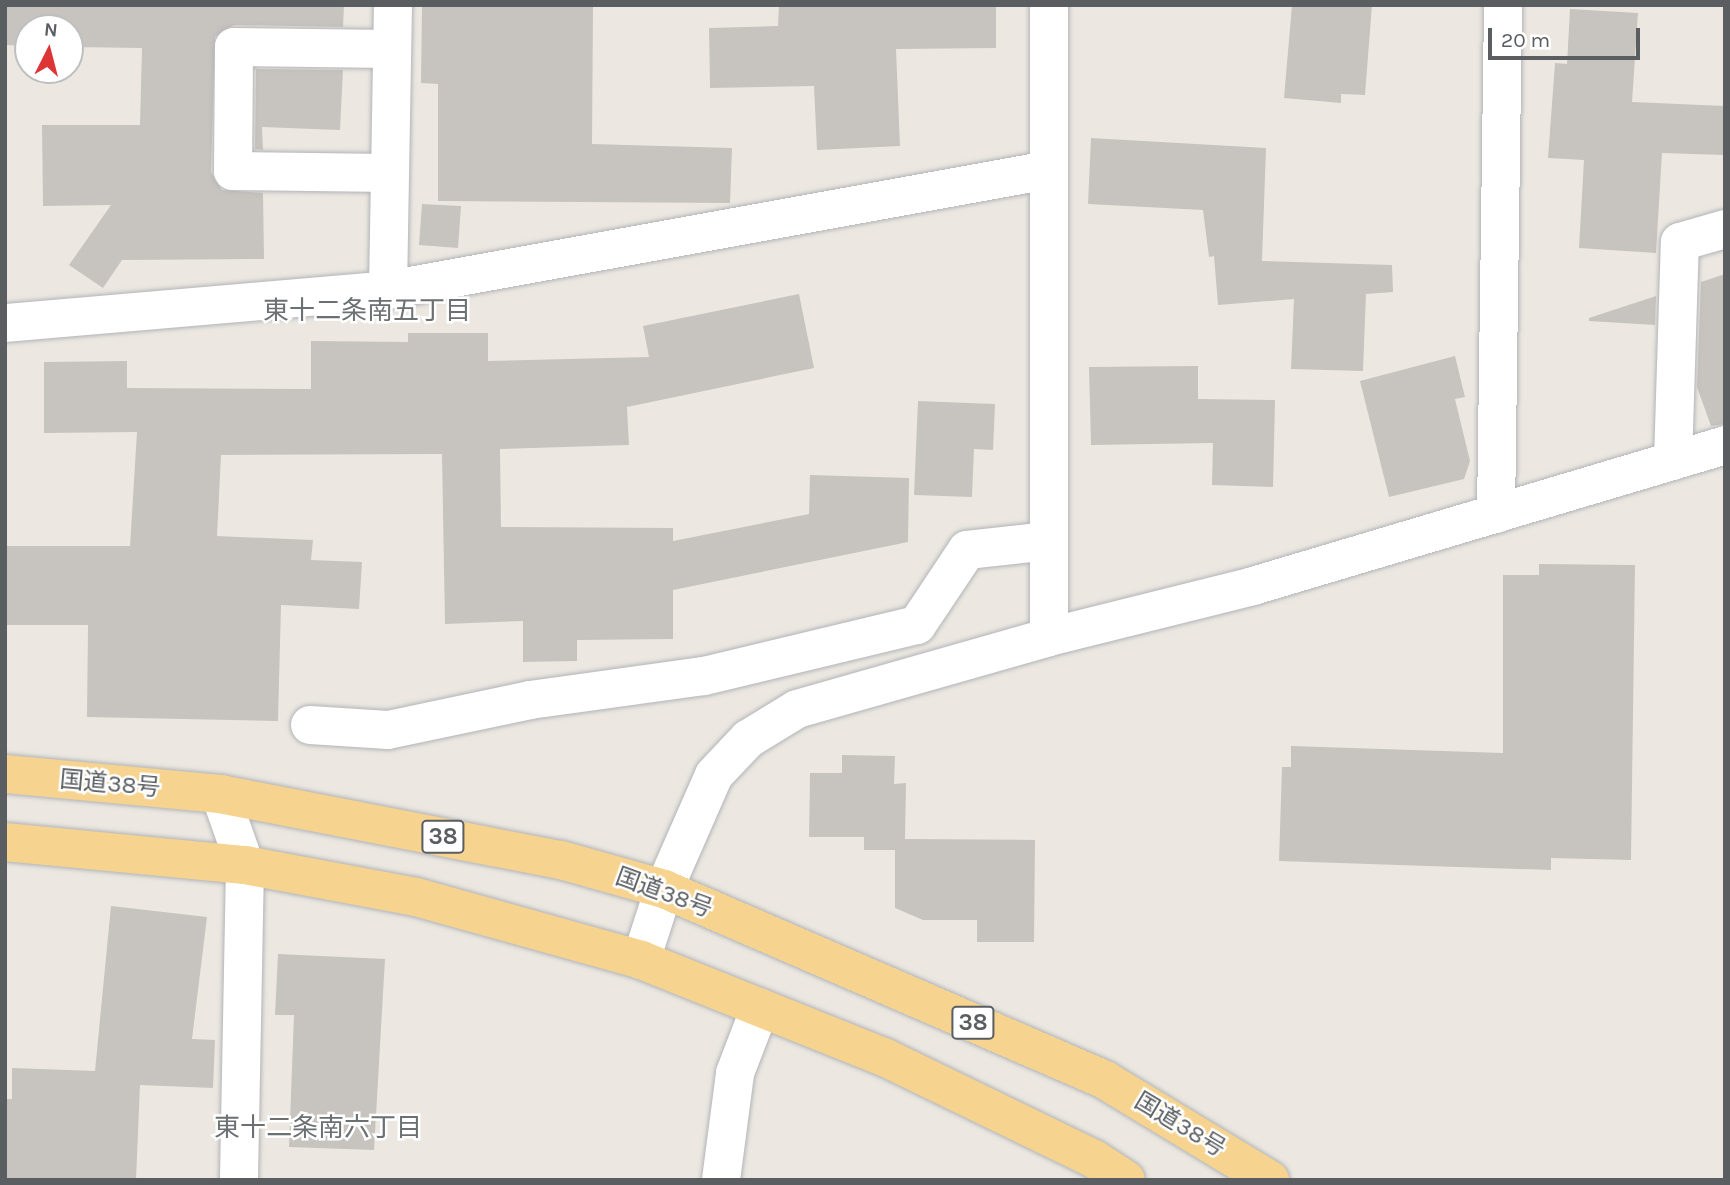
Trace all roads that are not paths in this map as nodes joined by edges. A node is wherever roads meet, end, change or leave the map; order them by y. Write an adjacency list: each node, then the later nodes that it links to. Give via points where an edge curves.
1 (393, 5): 4 (street)
2 (1049, 5): 5 (street)
3 (1503, 5): 12 (street)
4 (392, 49): 6 (street); 6 (street, via 234,47 233,171)
5 (1048, 170): 8 (street); 13 (street)
6 (390, 173): 8 (street)
7 (1725, 229): 11 (street, via 1680,242)
8 (388, 290): 9 (street)
9 (5, 323)
10 (1725, 445): 11 (street)
11 (1673, 461): 12 (street)
12 (1496, 514): 14 (street, via 1253,586)
13 (1049, 541): 14 (street); 15 (street, via 967,550 917,625 704,676 530,700 388,730)
14 (1049, 637): 20 (street, via 797,709 748,739 714,775)
15 (310, 725)
16 (5, 774): 17 (highway, 国道38号 / 38)
17 (220, 794): 19 (street); 20 (highway, 国道38号 / 38, via 561,860)
18 (5, 842): 19 (highway)
19 (245, 866): 21 (highway, via 416,897); 23 (street)
20 (664, 889): 21 (street); 26 (highway, 国道38号 / 38, via 1105,1080)
21 (641, 960): 22 (highway)
22 (760, 1008): 24 (street, via 735,1073); 25 (highway, via 884,1057 1094,1159)
23 (239, 1180)
24 (721, 1180)
25 (1126, 1180)
26 (1270, 1180)

